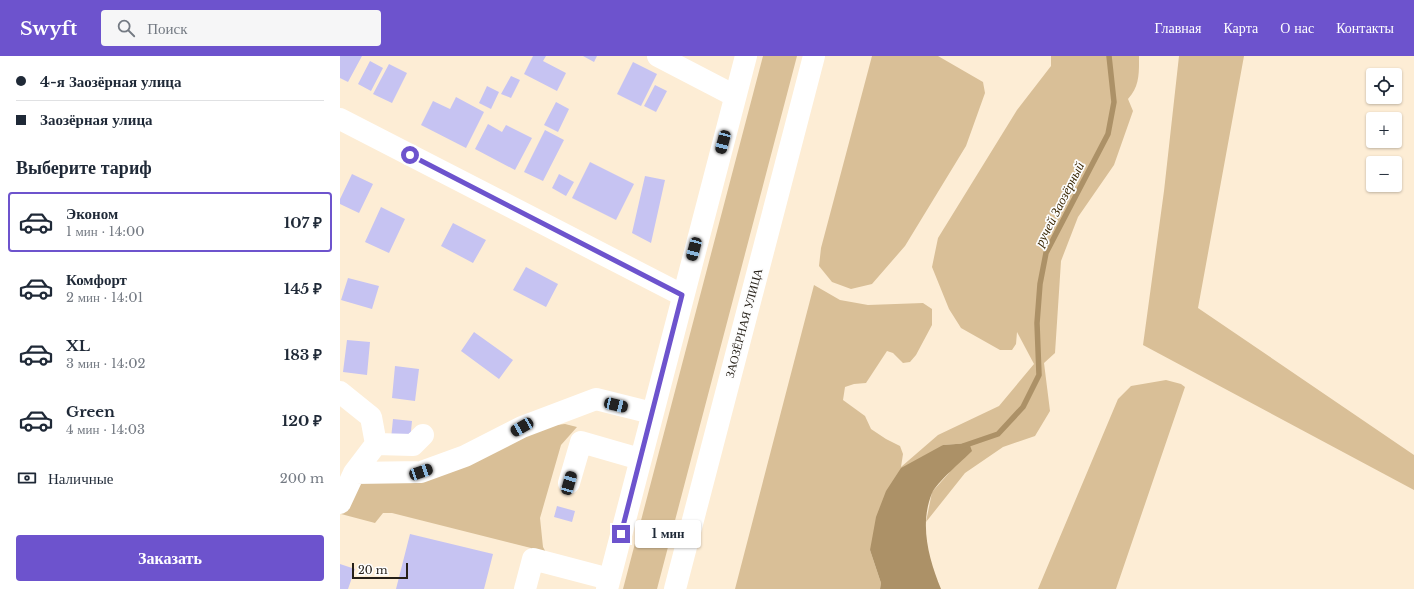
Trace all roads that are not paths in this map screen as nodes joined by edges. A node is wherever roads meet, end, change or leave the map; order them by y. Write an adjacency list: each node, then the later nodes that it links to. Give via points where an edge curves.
1 (658, 56): 4 (main road)
2 (746, 56): 4 (main road)
3 (814, 56): 17 (main road, ЗАОЗЁРНАЯ УЛИЦА)
4 (735, 96): 6 (main road)
5 (340, 119): 6 (main road)
6 (682, 295): 8 (main road)
7 (340, 392): 10 (main road, via 371,417)
8 (652, 413): 11 (main road); 12 (main road, via 596,399 522,427 465,456 421,472)
9 (422, 435): 10 (main road, via 413,445)
10 (376, 444): 12 (main road)
11 (640, 459): 13 (main road, via 580,442); 15 (main road)
12 (354, 473): 14 (main road)
13 (569, 483)
14 (340, 501)
15 (608, 584): 16 (main road, via 533,559)
16 (525, 589)
17 (675, 589)

